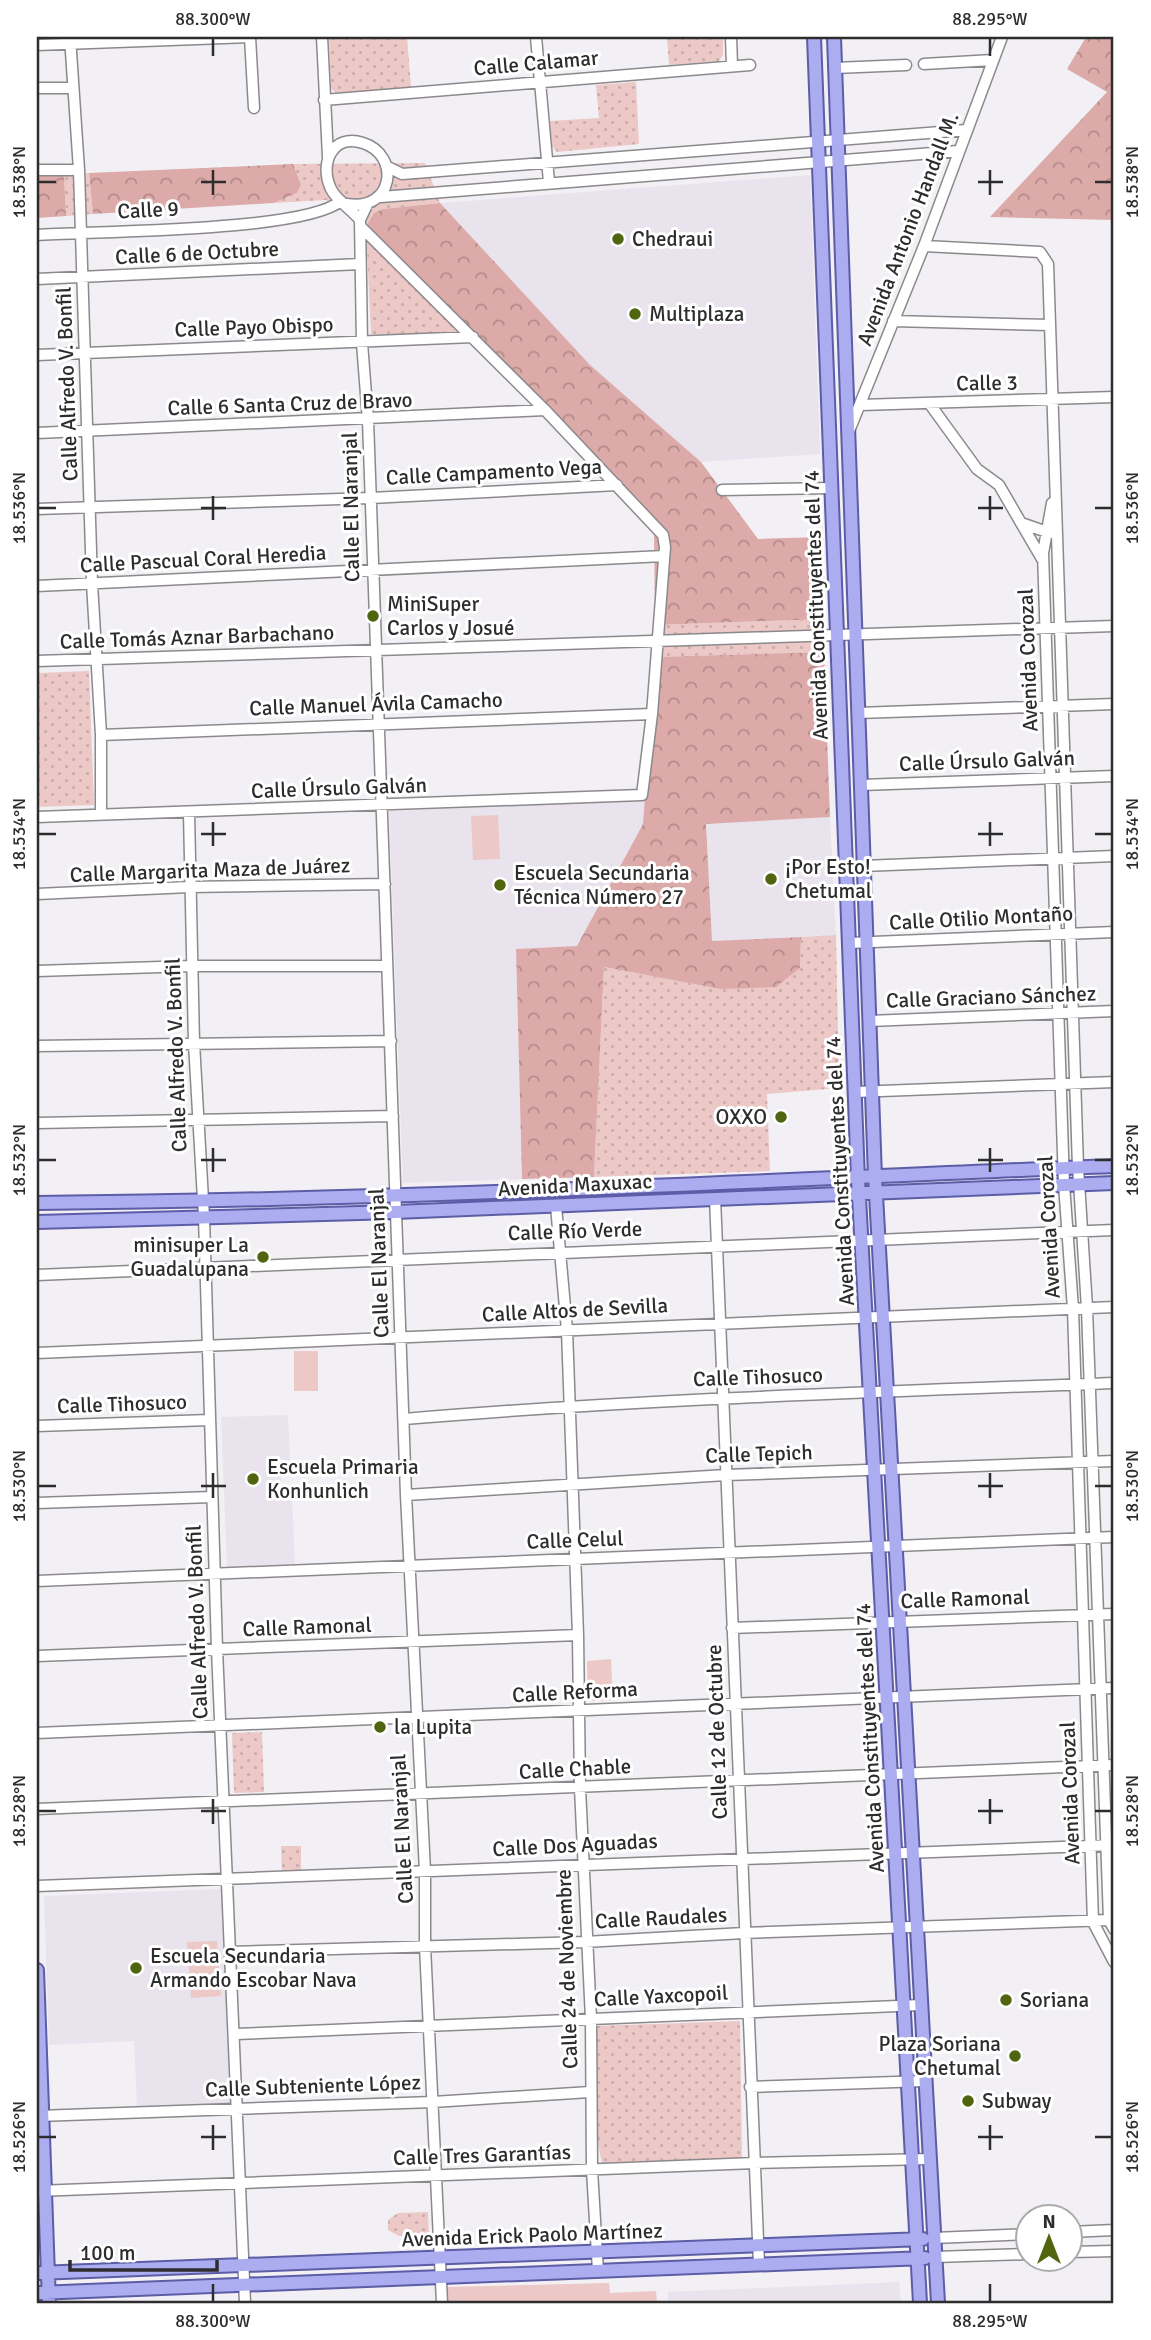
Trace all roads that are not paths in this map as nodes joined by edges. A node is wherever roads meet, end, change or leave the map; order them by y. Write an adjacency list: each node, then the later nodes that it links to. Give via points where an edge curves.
1 (250, 37): 8 (street); 20 (street)
2 (322, 37): 19 (street)
3 (536, 37): 16 (street)
4 (731, 37): 14 (street)
5 (814, 37): 25 (main road, Avenida Constituyentes del 74)
6 (834, 37): 15 (main road, Avenida Constituyentes del 74)
7 (1002, 37): 10 (street, Avenida Antonio Handall M.)
8 (70, 40): 9 (street); 18 (street, Calle Alfredo V. Bonfil)
9 (37, 44)
10 (993, 60): 11 (street); 22 (street, Avenida Antonio Handall M.)
11 (924, 64)
12 (750, 65): 14 (street, Calle Calamar)
13 (906, 65): 15 (street)
14 (732, 66): 16 (street, Calle Calamar)
15 (835, 68): 23 (main road, Avenida Constituyentes del 74)
16 (540, 82): 19 (street, Calle Calamar); 30 (street)
17 (37, 88): 18 (street)
18 (73, 88): 33 (street, Calle Alfredo V. Bonfil)
19 (324, 100): 21 (street)
20 (254, 108)
21 (326, 129): 24 (street); 27 (street)
22 (966, 130): 23 (street); 26 (street, Avenida Antonio Handall M.)
23 (837, 140): 25 (street); 28 (main road, Avenida Constituyentes del 74)
24 (347, 141): 27 (street, via 335,146); 31 (street, via 365,143)
25 (818, 142): 29 (main road, Avenida Constituyentes del 74); 30 (street)
26 (958, 151): 28 (street); 41 (street, Avenida Antonio Handall M.)
27 (328, 157): 36 (street, via 331,191)
28 (838, 160): 29 (street); 59 (main road, Avenida Constituyentes del 74)
29 (819, 161): 34 (street); 61 (main road, Avenida Constituyentes del 74)
30 (547, 163): 31 (street, via 402,174); 34 (street)
31 (386, 166): 35 (street, via 388,184)
32 (37, 170): 33 (street)
33 (79, 170): 39 (street, Calle Alfredo V. Bonfil)
34 (549, 182): 35 (street)
35 (381, 197): 37 (street)
36 (344, 203): 37 (street); 38 (street); 39 (street, Calle 9, via 297,217 177,229)
37 (367, 205): 38 (street)
38 (360, 223): 42 (street, Calle El Naranjal); 47 (street)
39 (81, 232): 40 (street, Calle 9); 43 (street, Calle Alfredo V. Bonfil)
40 (37, 235)
41 (924, 246): 45 (street, Avenida Antonio Handall M.); 46 (street, Avenida Corozal, via 1040,252 1048,264)
42 (360, 264): 43 (street, Calle 6 de Octubre); 48 (street, Calle El Naranjal)
43 (83, 277): 44 (street, Calle 6 de Octubre); 49 (street, Calle Alfredo V. Bonfil)
44 (37, 279)
45 (893, 321): 46 (street); 54 (street, Avenida Antonio Handall M.)
46 (1049, 325): 52 (street, Avenida Corozal)
47 (473, 337): 48 (street, Calle Payo Obispo); 55 (street)
48 (362, 343): 49 (street, Calle Payo Obispo); 56 (street, Calle El Naranjal)
49 (85, 353): 50 (street, Calle Payo Obispo); 57 (street, Calle Alfredo V. Bonfil)
50 (37, 355)
51 (1114, 397): 52 (street, Calle 3)
52 (1051, 401): 53 (street, Calle 3); 67 (street, Avenida Corozal)
53 (929, 403): 54 (street, Calle 3); 66 (street, via 977,469 999,485)
54 (861, 405): 59 (street, Avenida Antonio Handall M.)
55 (545, 410): 56 (street, Calle 6 Santa Cruz de Bravo); 60 (street)
56 (368, 420): 57 (street, Calle 6 Santa Cruz de Bravo); 63 (street, Calle El Naranjal)
57 (89, 431): 58 (street, Calle 6 Santa Cruz de Bravo); 64 (street, Calle Alfredo V. Bonfil)
58 (37, 433)
59 (848, 435): 77 (main road, Avenida Constituyentes del 74)
60 (617, 485): 63 (street, Calle Campamento Vega); 68 (street, via 663,535)
61 (831, 488): 62 (street); 76 (main road, Avenida Constituyentes del 74)
62 (722, 490)
63 (371, 498): 64 (street, Calle Campamento Vega); 70 (street, Calle El Naranjal)
64 (90, 507): 65 (street, Calle Campamento Vega); 71 (street, Calle Alfredo V. Bonfil)
65 (37, 509)
66 (1021, 523): 67 (street); 69 (street)
67 (1052, 534): 69 (street, Avenida Corozal); 75 (street, Avenida Corozal)
68 (664, 556): 70 (street, Calle Pascual Coral Heredia); 78 (street)
69 (1043, 561): 74 (street, Avenida Corozal)
70 (371, 571): 71 (street, Calle Pascual Coral Heredia); 79 (street, Calle El Naranjal)
71 (92, 583): 72 (street, Calle Pascual Coral Heredia); 80 (street, Calle Alfredo V. Bonfil)
72 (37, 586)
73 (1114, 626): 75 (street, Calle Tomás Aznar Barbachano)
74 (1045, 628): 75 (street, Calle Tomás Aznar Barbachano); 77 (street, Calle Tomás Aznar Barbachano); 84 (street, Avenida Corozal)
75 (1060, 628): 83 (street, Avenida Corozal)
76 (837, 636): 77 (street, Calle Tomás Aznar Barbachano); 78 (street, Calle Tomás Aznar Barbachano); 98 (main road, Avenida Constituyentes del 74)
77 (855, 636): 85 (main road, Avenida Constituyentes del 74)
78 (658, 642): 79 (street, Calle Tomás Aznar Barbachano); 86 (street)
79 (374, 650): 80 (street, Calle Tomás Aznar Barbachano); 87 (street, Calle El Naranjal)
80 (96, 659): 81 (street, Calle Tomás Aznar Barbachano); 88 (street, Calle Alfredo V. Bonfil)
81 (37, 661)
82 (1114, 704): 83 (street)
83 (1063, 707): 84 (street); 91 (street, Avenida Corozal)
84 (1049, 708): 85 (street); 90 (street, Avenida Corozal)
85 (858, 713): 92 (main road, Avenida Constituyentes del 74)
86 (652, 714): 87 (street, Calle Manuel Ávila Camacho); 93 (street, Calle Úrsulo Galván, via 642,795)
87 (377, 723): 88 (street, Calle Manuel Ávila Camacho); 93 (street, Calle El Naranjal)
88 (101, 735): 95 (street, Calle Alfredo V. Bonfil)
89 (1114, 776): 91 (street, Calle Úrsulo Galván)
90 (1051, 778): 91 (street, Calle Úrsulo Galván); 92 (street, Calle Úrsulo Galván); 101 (street, Avenida Corozal)
91 (1067, 778): 100 (street, Avenida Corozal)
92 (861, 785): 97 (main road, Avenida Constituyentes del 74)
93 (380, 805): 94 (street, Calle Úrsulo Galván); 103 (street, Calle El Naranjal)
94 (189, 813): 95 (street, Calle Úrsulo Galván); 104 (street, Calle Alfredo V. Bonfil)
95 (101, 815): 96 (street, Calle Úrsulo Galván)
96 (37, 817)
97 (862, 826): 98 (street); 102 (main road, Avenida Constituyentes del 74)
98 (844, 827): 109 (main road, Avenida Constituyentes del 74)
99 (1114, 856): 100 (street)
100 (1069, 858): 101 (street); 108 (street, Avenida Corozal)
101 (1053, 859): 102 (street); 107 (street, Avenida Corozal)
102 (863, 866): 110 (main road, Avenida Constituyentes del 74)
103 (385, 884): 104 (street, Calle Margarita Maza de Juárez); 112 (street, Calle El Naranjal)
104 (189, 887): 105 (street, Calle Margarita Maza de Juárez); 111 (street, Calle Alfredo V. Bonfil)
105 (37, 894)
106 (1114, 932): 108 (street, Calle Otilio Montaño)
107 (1056, 934): 108 (street, Calle Otilio Montaño); 110 (street, Calle Otilio Montaño); 116 (street, Avenida Corozal)
108 (1072, 934): 115 (street, Avenida Corozal)
109 (849, 943): 110 (street, Calle Otilio Montaño); 124 (main road, Avenida Constituyentes del 74)
110 (866, 943): 117 (main road, Avenida Constituyentes del 74)
111 (191, 966): 112 (street); 113 (street); 119 (street, Calle Alfredo V. Bonfil)
112 (387, 966): 118 (street, Calle El Naranjal)
113 (37, 971)
114 (1114, 1011): 115 (street, Calle Graciano Sánchez)
115 (1074, 1012): 116 (street, Calle Graciano Sánchez); 122 (street, Avenida Corozal)
116 (1059, 1013): 117 (street, Calle Graciano Sánchez); 123 (street, Avenida Corozal)
117 (869, 1021): 125 (main road, Avenida Constituyentes del 74)
118 (391, 1041): 119 (street); 126 (street, Calle El Naranjal)
119 (194, 1043): 120 (street); 127 (street, Calle Alfredo V. Bonfil)
120 (37, 1046)
121 (1114, 1082): 122 (street)
122 (1076, 1084): 123 (street); 130 (street, Avenida Corozal)
123 (1061, 1085): 125 (street); 131 (street, Avenida Corozal)
124 (855, 1091): 125 (street); 133 (main road, Avenida Constituyentes del 74)
125 (872, 1091): 132 (main road, Avenida Constituyentes del 74)
126 (393, 1116): 127 (street); 138 (street, Calle El Naranjal)
127 (197, 1118): 128 (street); 141 (street, Calle Alfredo V. Bonfil)
128 (37, 1123)
129 (1114, 1166): 130 (main road, Avenida Maxuxac)
130 (1078, 1167): 131 (main road, Avenida Maxuxac); 136 (street, Avenida Corozal)
131 (1065, 1169): 132 (main road, Avenida Maxuxac); 135 (street, Avenida Corozal)
132 (875, 1177): 133 (main road, Avenida Maxuxac); 137 (main road, Avenida Constituyentes del 74)
133 (858, 1178): 138 (main road, Avenida Maxuxac); 139 (main road, Avenida Constituyentes del 74)
134 (1114, 1183): 136 (main road, Avenida Maxuxac)
135 (1064, 1184): 136 (main road, Avenida Maxuxac); 137 (main road, Avenida Maxuxac); 149 (street, Avenida Corozal)
136 (1079, 1184): 148 (street, Avenida Corozal)
137 (876, 1193): 139 (main road, Avenida Maxuxac); 151 (main road, Avenida Constituyentes del 74)
138 (396, 1194): 141 (main road, Avenida Maxuxac); 144 (street, Calle El Naranjal)
139 (859, 1194): 140 (main road, Avenida Maxuxac); 150 (main road, Avenida Constituyentes del 74)
140 (715, 1198): 143 (main road, Avenida Maxuxac); 152 (street, Calle 12 de Octubre)
141 (202, 1202): 142 (main road, Avenida Maxuxac); 145 (street, Calle Alfredo V. Bonfil)
142 (37, 1203)
143 (556, 1206): 144 (main road, Avenida Maxuxac); 153 (street, Calle 24 de Noviembre)
144 (395, 1212): 145 (main road, Avenida Maxuxac); 154 (street, Calle El Naranjal)
145 (204, 1217): 146 (main road, Avenida Maxuxac); 155 (street, Calle Alfredo V. Bonfil)
146 (37, 1222)
147 (1114, 1230): 148 (street, Calle Río Verde)
148 (1081, 1231): 149 (street, Calle Río Verde); 158 (street, Avenida Corozal)
149 (1068, 1232): 151 (street, Calle Río Verde); 159 (street, Avenida Corozal)
150 (861, 1240): 151 (street, Calle Río Verde); 152 (street, Calle Río Verde); 160 (main road, Avenida Constituyentes del 74)
151 (878, 1240): 161 (main road, Avenida Constituyentes del 74)
152 (716, 1246): 153 (street, Calle Río Verde); 162 (street, Calle 12 de Octubre)
153 (558, 1251): 154 (street, Calle Río Verde); 163 (street, Calle 24 de Noviembre)
154 (398, 1258): 155 (street, Calle Río Verde); 164 (street, Calle El Naranjal)
155 (205, 1267): 156 (street, Calle Río Verde); 165 (street, Calle Alfredo V. Bonfil)
156 (37, 1275)
157 (1114, 1307): 158 (street, Calle Altos de Sevilla)
158 (1087, 1308): 159 (street, Calle Altos de Sevilla); 168 (street, Avenida Corozal)
159 (1073, 1309): 161 (street, Calle Altos de Sevilla); 169 (street, Avenida Corozal)
160 (866, 1318): 161 (street, Calle Altos de Sevilla); 162 (street, Calle Altos de Sevilla); 171 (main road, Avenida Constituyentes del 74)
161 (883, 1318): 170 (main road, Avenida Constituyentes del 74)
162 (719, 1323): 163 (street, Calle Altos de Sevilla); 172 (street, Calle 12 de Octubre)
163 (567, 1330): 164 (street, Calle Altos de Sevilla); 173 (street, Calle 24 de Noviembre)
164 (401, 1337): 165 (street, Calle Altos de Sevilla); 174 (street, Calle El Naranjal)
165 (208, 1344): 166 (street, Calle Altos de Sevilla); 175 (street, Calle Alfredo V. Bonfil)
166 (37, 1353)
167 (1114, 1383): 168 (street, Calle Tihosuco)
168 (1090, 1384): 169 (street, Calle Tihosuco); 178 (street, Avenida Corozal)
169 (1076, 1385): 170 (street, Calle Tihosuco); 179 (street, Avenida Corozal)
170 (887, 1392): 171 (street, Calle Tihosuco); 181 (main road, Avenida Constituyentes del 74)
171 (870, 1393): 172 (street, Calle Tihosuco); 180 (main road, Avenida Constituyentes del 74)
172 (722, 1397): 173 (street, Calle Tihosuco); 182 (street, Calle 12 de Octubre)
173 (568, 1405): 174 (street, Calle Tihosuco); 183 (street, Calle 24 de Noviembre)
174 (404, 1419): 184 (street, Calle El Naranjal)
175 (209, 1420): 176 (street, Calle Tihosuco); 185 (street, Calle Alfredo V. Bonfil)
176 (37, 1426)
177 (1114, 1461): 178 (street, Calle Tepich)
178 (1093, 1462): 179 (street, Calle Tepich); 188 (street, Avenida Corozal)
179 (1079, 1464): 181 (street, Calle Tepich); 189 (street, Avenida Corozal)
180 (874, 1469): 181 (street, Calle Tepich); 182 (street, Calle Tepich); 191 (main road, Avenida Constituyentes del 74)
181 (891, 1470): 190 (main road, Avenida Constituyentes del 74)
182 (726, 1475): 183 (street, Calle Tepich); 192 (street, Calle 12 de Octubre)
183 (572, 1483): 184 (street, Calle Tepich); 193 (street, Calle 24 de Noviembre)
184 (406, 1495): 194 (street, Calle El Naranjal)
185 (212, 1497): 186 (street); 195 (street, Calle Alfredo V. Bonfil)
186 (37, 1503)
187 (1114, 1537): 188 (street, Calle Celul)
188 (1096, 1538): 189 (street, Calle Celul); 197 (street, Avenida Corozal)
189 (1082, 1539): 190 (street, Calle Celul); 199 (street, Avenida Corozal)
190 (895, 1544): 191 (street, Calle Celul); 200 (main road, Avenida Constituyentes del 74)
191 (878, 1546): 192 (street, Calle Celul); 201 (main road, Avenida Constituyentes del 74)
192 (729, 1553): 193 (street, Calle Celul); 202 (street, Calle 12 de Octubre)
193 (574, 1559): 194 (street, Calle Celul); 203 (street, Calle 24 de Noviembre)
194 (410, 1564): 195 (street, Calle Celul); 204 (street, Calle El Naranjal)
195 (216, 1573): 196 (street, Calle Celul); 205 (street, Calle Alfredo V. Bonfil)
196 (37, 1581)
197 (1099, 1614): 198 (street, Calle Ramonal); 199 (street, Calle Ramonal); 207 (street, Avenida Corozal)
198 (1114, 1614)
199 (1084, 1615): 200 (street, Calle Ramonal); 209 (street, Avenida Corozal)
200 (900, 1620): 201 (street, Calle Ramonal); 211 (main road, Avenida Constituyentes del 74)
201 (882, 1621): 202 (street, Calle Ramonal); 210 (main road, Avenida Constituyentes del 74)
202 (733, 1628): 212 (street, Calle 12 de Octubre)
203 (578, 1635): 204 (street, Calle Ramonal); 213 (street, Calle 24 de Noviembre)
204 (412, 1643): 205 (street, Calle Ramonal); 214 (street, Calle El Naranjal)
205 (217, 1649): 206 (street, Calle Ramonal); 215 (street, Calle Alfredo V. Bonfil)
206 (37, 1656)
207 (1099, 1688): 208 (street, Calle Reforma); 209 (street, Calle Reforma); 217 (street, Avenida Corozal)
208 (1114, 1688)
209 (1086, 1689): 211 (street, Calle Reforma); 219 (street, Avenida Corozal)
210 (887, 1696): 211 (street, Calle Reforma); 212 (street, Calle Reforma); 220 (main road, Avenida Constituyentes del 74)
211 (904, 1696): 221 (main road, Avenida Constituyentes del 74)
212 (736, 1704): 213 (street, Calle Reforma); 222 (street, Calle 12 de Octubre)
213 (577, 1710): 214 (street, Calle Reforma); 223 (street, Calle 24 de Noviembre)
214 (415, 1719): 215 (street, Calle Reforma); 224 (street, Calle El Naranjal)
215 (220, 1726): 216 (street, Calle Reforma); 225 (street, Calle Alfredo V. Bonfil)
216 (37, 1733)
217 (1101, 1765): 218 (street, Calle Chable); 219 (street, Calle Chable); 228 (street, Avenida Corozal)
218 (1114, 1765)
219 (1088, 1766): 221 (street, Calle Chable); 227 (street, Avenida Corozal)
220 (891, 1773): 221 (street, Calle Chable); 222 (street, Calle Chable); 229 (main road, Avenida Constituyentes del 74)
221 (908, 1773): 230 (main road, Avenida Constituyentes del 74)
222 (739, 1780): 223 (street, Calle Chable); 231 (street, Calle 12 de Octubre)
223 (580, 1788): 224 (street, Calle Chable); 232 (street, Calle 24 de Noviembre)
224 (422, 1795): 225 (street, Calle Chable); 233 (street, Calle El Naranjal)
225 (224, 1800): 226 (street, Calle Chable); 234 (street, Calle Alfredo V. Bonfil)
226 (37, 1809)
227 (1090, 1845): 228 (street, Calle Dos Aguadas); 230 (street, Calle Dos Aguadas); 236 (street, Avenida Corozal)
228 (1110, 1845): 237 (street, Avenida Corozal)
229 (895, 1853): 230 (street, Calle Dos Aguadas); 231 (street, Calle Dos Aguadas); 239 (main road, Avenida Constituyentes del 74)
230 (912, 1853): 238 (main road, Avenida Constituyentes del 74)
231 (740, 1857): 232 (street, Calle Dos Aguadas); 240 (street, Calle 12 de Octubre)
232 (583, 1864): 233 (street, Calle Dos Aguadas); 241 (street, Calle 24 de Noviembre)
233 (425, 1871): 234 (street, Calle Dos Aguadas); 242 (street, Calle El Naranjal)
234 (227, 1879): 235 (street, Calle Dos Aguadas); 243 (street, Calle Alfredo V. Bonfil)
235 (37, 1886)
236 (1094, 1922): 237 (street, Calle Raudales); 238 (street, Calle Raudales); 244 (street, Avenida Corozal)
237 (1112, 1924)
238 (917, 1928): 239 (street, Calle Raudales); 246 (main road, Avenida Constituyentes del 74)
239 (899, 1929): 240 (street, Calle Raudales); 247 (main road, Avenida Constituyentes del 74)
240 (744, 1933): 241 (street, Calle Raudales); 248 (street, Calle 12 de Octubre)
241 (585, 1942): 242 (street, Calle Raudales); 249 (street, Calle 24 de Noviembre)
242 (425, 1946): 243 (street, Calle Raudales); 250 (street, Calle El Naranjal)
243 (231, 1952): 251 (street, Calle Alfredo V. Bonfil)
244 (1114, 1962)
245 (37, 1969): 252 (main road)
246 (921, 2004): 247 (street, Calle Yaxcopoil); 254 (main road, Avenida Constituyentes del 74)
247 (904, 2005): 248 (street, Calle Yaxcopoil); 253 (main road, Avenida Constituyentes del 74)
248 (747, 2011): 249 (street, Calle Yaxcopoil); 255 (street, Calle 12 de Octubre)
249 (591, 2019): 250 (street, Calle Yaxcopoil); 256 (street, Calle 24 de Noviembre)
250 (428, 2024): 251 (street, Calle Yaxcopoil); 257 (street, Calle El Naranjal)
251 (236, 2034): 258 (street, Calle Alfredo V. Bonfil)
252 (38, 2037): 259 (main road)
253 (908, 2080): 254 (street); 255 (street); 260 (main road, Avenida Constituyentes del 74)
254 (925, 2081): 261 (main road, Avenida Constituyentes del 74)
255 (750, 2087): 262 (street, Calle 12 de Octubre)
256 (590, 2092): 257 (street, Calle Subteniente López); 263 (street, Calle 24 de Noviembre)
257 (433, 2102): 258 (street, Calle Subteniente López); 264 (street, Calle El Naranjal)
258 (239, 2107): 259 (street, Calle Subteniente López); 265 (street, Calle Alfredo V. Bonfil)
259 (39, 2116): 266 (main road)
260 (912, 2160): 261 (street, Calle Tres Garantías); 262 (street, Calle Tres Garantías); 273 (main road, Avenida Constituyentes del 74)
261 (930, 2160): 272 (main road, Avenida Constituyentes del 74)
262 (755, 2163): 263 (street, Calle Tres Garantías); 274 (street, Calle 12 de Octubre)
263 (592, 2169): 264 (street, Calle Tres Garantías); 275 (street, Calle 24 de Noviembre)
264 (435, 2176): 265 (street, Calle Tres Garantías); 282 (street, Calle El Naranjal)
265 (241, 2184): 266 (street, Calle Tres Garantías); 285 (street, Calle Alfredo V. Bonfil)
266 (41, 2191): 287 (main road)
267 (1114, 2230): 268 (street)
268 (1101, 2231): 269 (street); 276 (street)
269 (1084, 2232)
270 (1008, 2235): 271 (street, Avenida Erick Paolo Martínez); 272 (street, Avenida Erick Paolo Martínez); 279 (street)
271 (1014, 2235)
272 (934, 2238): 273 (main road, Avenida Erick Paolo Martínez); 281 (main road, Avenida Constituyentes del 74)
273 (916, 2239): 274 (main road, Avenida Erick Paolo Martínez); 283 (main road, Avenida Constituyentes del 74)
274 (758, 2245): 275 (main road, Avenida Erick Paolo Martínez); 284 (street, Calle 12 de Octubre)
275 (596, 2251): 282 (main road, Avenida Erick Paolo Martínez); 286 (street, Calle 24 de Noviembre)
276 (1101, 2251): 277 (street); 278 (street)
277 (1114, 2251)
278 (1084, 2252)
279 (1007, 2255): 280 (street, Avenida Erick Paolo Martínez); 281 (street, Avenida Erick Paolo Martínez)
280 (1014, 2255)
281 (935, 2257): 283 (main road, Avenida Erick Paolo Martínez); 295 (main road, Avenida Constituyentes del 74)
282 (439, 2258): 285 (main road, Avenida Erick Paolo Martínez); 288 (street, Calle El Naranjal)
283 (918, 2258): 284 (main road, Avenida Erick Paolo Martínez); 294 (main road, Avenida Constituyentes del 74)
284 (759, 2264): 286 (main road, Avenida Erick Paolo Martínez)
285 (244, 2265): 287 (main road, Avenida Erick Paolo Martínez); 289 (street, Calle Alfredo V. Bonfil)
286 (598, 2271): 288 (main road, Avenida Erick Paolo Martínez)
287 (42, 2273): 290 (main road)
288 (440, 2277): 289 (main road, Avenida Erick Paolo Martínez); 293 (street, Calle El Naranjal)
289 (244, 2284): 290 (main road, Avenida Erick Paolo Martínez); 292 (street, Calle Alfredo V. Bonfil)
290 (43, 2296): 291 (main road)
291 (37, 2303)
292 (245, 2303)
293 (442, 2303)
294 (920, 2303)
295 (938, 2303)

